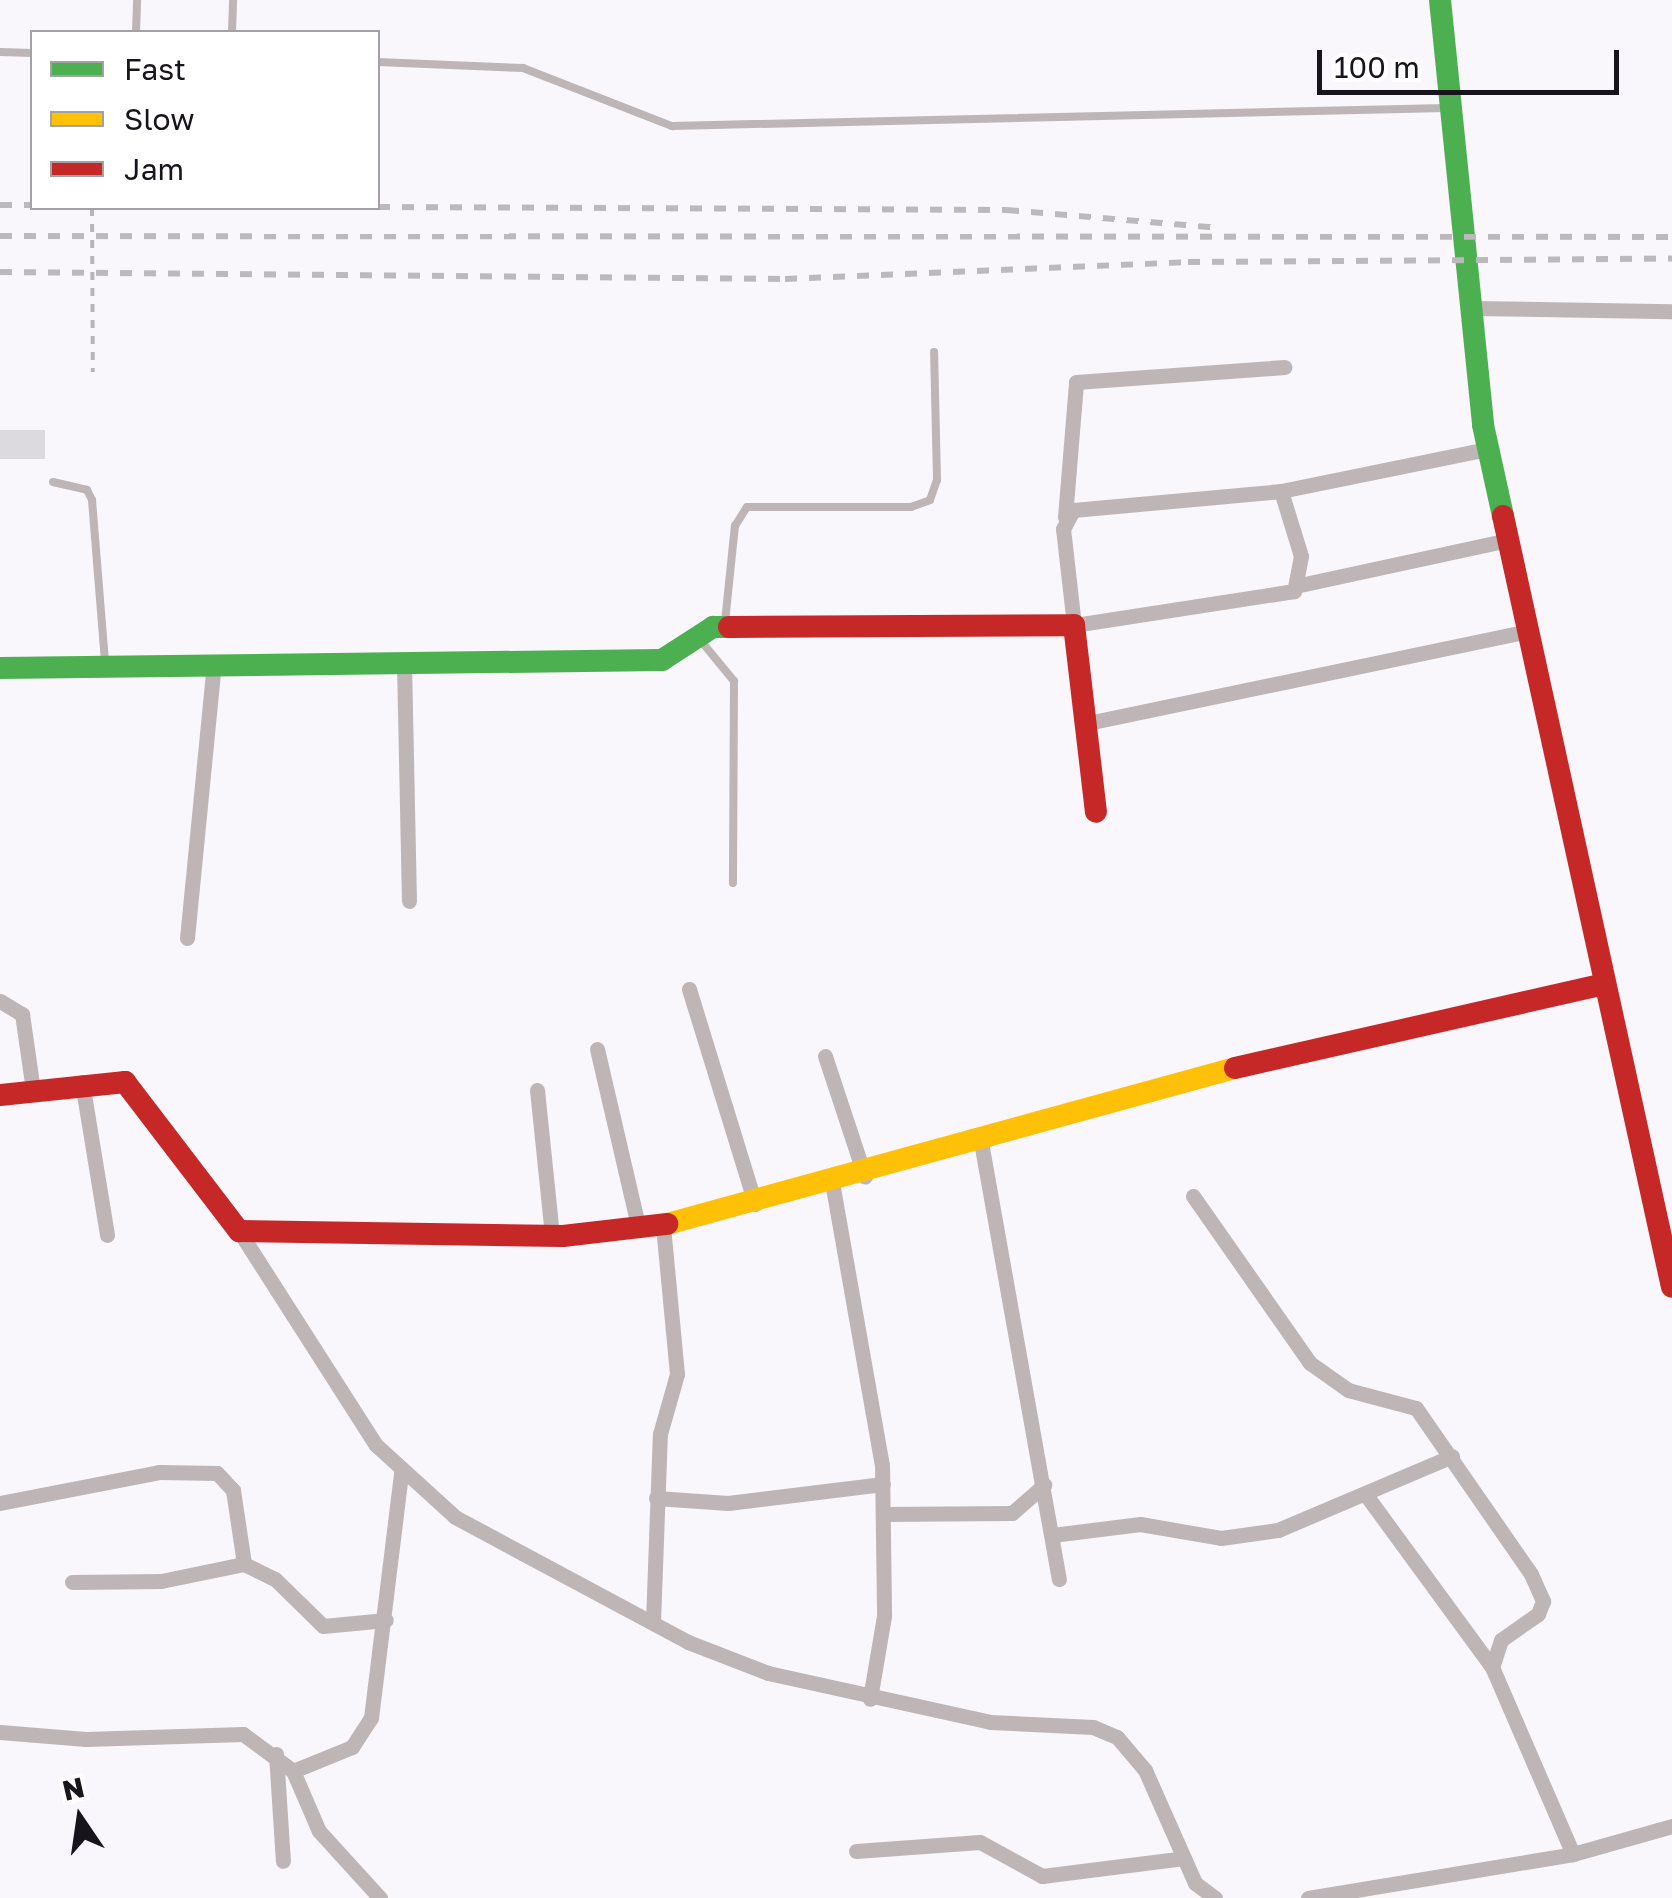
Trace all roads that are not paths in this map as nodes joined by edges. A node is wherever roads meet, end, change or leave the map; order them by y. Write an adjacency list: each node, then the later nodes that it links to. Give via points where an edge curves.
1 (137, 0): 4 (lane)
2 (233, 0): 5 (lane)
3 (1440, 0): 9 (street)
4 (136, 30)
5 (232, 30)
6 (0, 52): 7 (lane)
7 (30, 53)
8 (380, 62): 9 (lane, via 523,68 672,126)
9 (1451, 108): 10 (street)
10 (1472, 308): 11 (street); 14 (street)
11 (1672, 311)
12 (934, 352): 21 (lane, via 938,480 930,500 911,507 747,507 735,526)
13 (1284, 367): 17 (street, via 1076,382)
14 (1488, 449): 16 (street); 18 (street)
15 (53, 482): 26 (lane, via 86,490 92,500)
16 (1281, 491): 17 (street, via 1097,507); 19 (street, via 1301,556)
17 (1065, 517): 20 (street)
18 (1508, 540): 19 (street); 22 (street)
19 (1300, 585): 20 (street, via 1282,595)
20 (1074, 625): 21 (street); 28 (street)
21 (724, 626): 23 (street)
22 (1527, 631): 28 (street); 33 (street)
23 (698, 632): 24 (street, via 662,660); 30 (lane, via 706,654 734,681)
24 (404, 662): 25 (street); 31 (street)
25 (214, 664): 26 (street); 32 (street)
26 (106, 666): 27 (street)
27 (0, 668)
28 (1083, 724): 29 (street)
29 (1096, 812)
30 (733, 883)
31 (409, 901)
32 (187, 938)
33 (1605, 984): 42 (street, via 1252,1063); 51 (street)
34 (689, 988): 46 (street)
35 (0, 1000): 39 (street, via 22,1014)
36 (597, 1049): 47 (street)
37 (825, 1056): 43 (street)
38 (82, 1082): 39 (street); 48 (street, via 125,1082 137,1090); 49 (street)
39 (34, 1090): 41 (street)
40 (537, 1090): 50 (street)
41 (0, 1095)
42 (981, 1142): 43 (street); 55 (street)
43 (865, 1177): 44 (street)
44 (832, 1182): 46 (street); 54 (street)
45 (1192, 1196): 52 (street, via 1310,1364 1348,1390 1416,1408)
46 (755, 1204): 47 (street)
47 (651, 1227): 50 (street); 57 (street, via 677,1374 660,1434)
48 (239, 1231): 50 (street); 53 (street)
49 (106, 1235)
50 (552, 1236)
51 (1671, 1274)
52 (1452, 1456): 56 (street); 66 (street, via 1543,1601 1538,1614 1501,1640)
53 (401, 1472): 64 (street); 65 (street, via 472,1528)
54 (882, 1484): 57 (street, via 728,1503); 59 (street)
55 (1044, 1485): 59 (street, via 1012,1513); 60 (street)
56 (1366, 1495): 60 (street, via 1246,1536 1140,1524); 66 (street)
57 (656, 1498): 65 (street)
58 (0, 1503): 61 (street, via 160,1472 217,1473 233,1490)
59 (883, 1514): 67 (street, via 883,1636)
60 (1052, 1535): 62 (street)
61 (244, 1564): 63 (street, via 161,1581); 64 (street, via 275,1579 323,1626)
62 (1059, 1579)
63 (72, 1582)
64 (386, 1620): 70 (street, via 362,1736)
65 (653, 1622): 67 (street, via 756,1669)
66 (1492, 1667): 73 (street)
67 (870, 1698): 74 (street, via 1117,1736 1145,1770)
68 (0, 1732): 69 (street, via 86,1739 229,1730)
69 (276, 1754): 70 (street); 75 (street)
70 (292, 1771): 77 (street, via 318,1831)
71 (1672, 1826): 73 (street)
72 (856, 1851): 74 (street, via 980,1842 1042,1876)
73 (1573, 1854): 79 (street)
74 (1184, 1858): 76 (street)
75 (283, 1861)
76 (1193, 1890): 78 (street)
77 (380, 1898)
78 (1215, 1898)
79 (1308, 1898)

